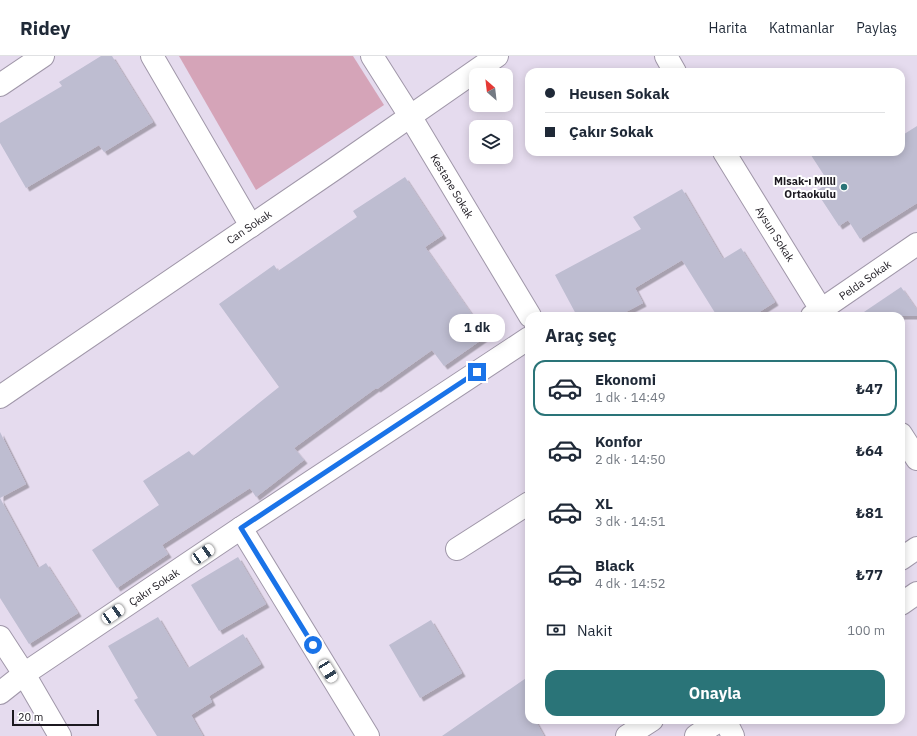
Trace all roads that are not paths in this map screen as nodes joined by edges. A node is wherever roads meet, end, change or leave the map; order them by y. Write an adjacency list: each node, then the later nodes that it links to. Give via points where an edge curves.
1 (43, 56): 7 (street)
2 (152, 56): 10 (street)
3 (372, 56): 8 (street, Kestane Sokak)
4 (497, 56): 8 (street, Can Sokak)
5 (666, 56): 6 (street)
6 (673, 68)
7 (0, 84)
8 (410, 116): 10 (street, Can Sokak); 12 (street, Kestane Sokak)
9 (726, 156): 13 (street, Aysun Sokak)
10 (251, 226): 16 (street, Can Sokak)
11 (917, 244): 14 (street, Pelda Sokak)
12 (528, 312)
13 (819, 312)
14 (823, 312)
15 (525, 341): 20 (street, Çakır Sokak)
16 (0, 397)
17 (905, 440): 18 (street)
18 (917, 459)
19 (525, 506): 22 (street)
20 (241, 528): 27 (street, Çakır Sokak); 33 (street)
21 (917, 548): 23 (street)
22 (457, 549)
23 (905, 556)
24 (917, 593): 25 (street)
25 (905, 601)
26 (0, 637): 27 (street)
27 (24, 674): 28 (street, Çakır Sokak); 32 (street)
28 (0, 693)
29 (646, 724): 34 (street)
30 (714, 724): 35 (street)
31 (727, 724): 36 (street)
32 (60, 736)
33 (368, 736)
34 (627, 736)
35 (696, 736)
36 (733, 736)

